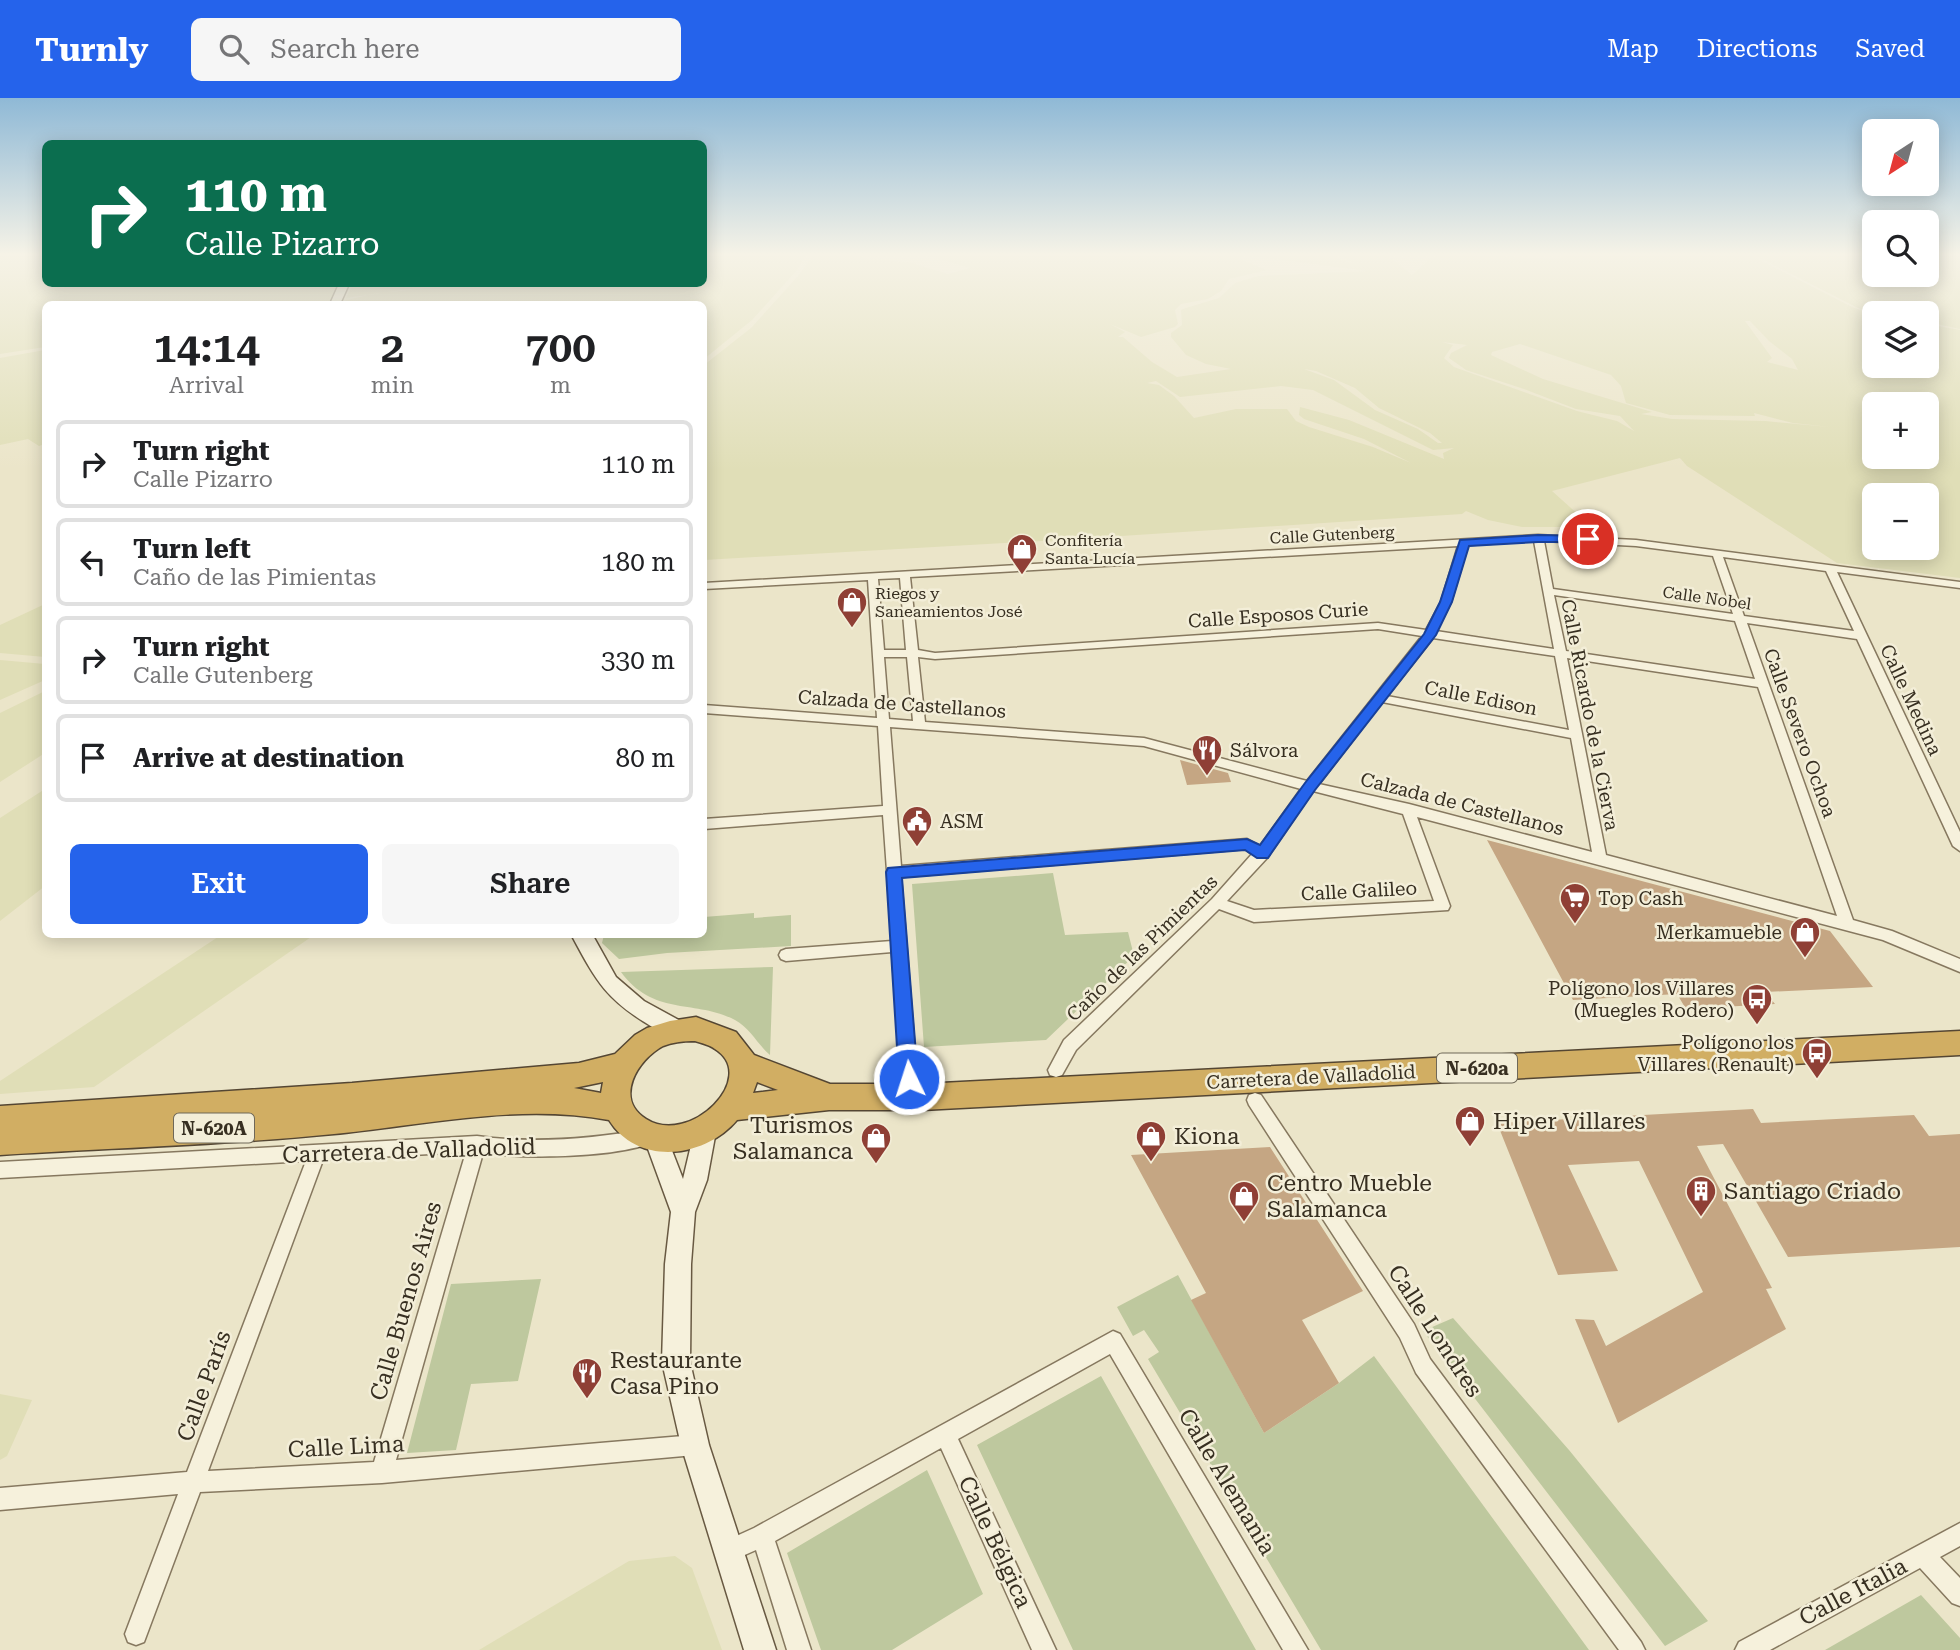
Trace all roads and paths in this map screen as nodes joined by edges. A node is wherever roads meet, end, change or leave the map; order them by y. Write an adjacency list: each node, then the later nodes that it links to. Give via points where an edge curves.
1 (1538, 538): 2 (street, Calle Gutenberg); 3 (street, Calle Gutenberg, via 1604,540); 9 (street, Calle Ricardo de la Cierva)
2 (1464, 543): 5 (street, Calle Gutenberg); 11 (street, Caño de las Pimientas, via 1446,602)
3 (1717, 554): 4 (street, Calle Gutenberg); 10 (street, Calle Severo Ochoa)
4 (1830, 569): 8 (street, Calle Gutenberg); 12 (street, Calle Medina)
5 (905, 575): 6 (street, Calle Gutenberg); 13 (street)
6 (873, 577): 7 (street, Calle Gutenberg); 14 (street)
7 (707, 586)
8 (1960, 586)
9 (1548, 591): 10 (street, Calle Nobel); 15 (street, Calle Ricardo de la Cierva)
10 (1739, 618): 12 (street, Calle Nobel); 16 (street, Calle Severo Ochoa)
11 (1429, 635): 13 (street, Calle Esposos Curie, via 1378,626 935,656); 15 (street, Calle Esposos Curie); 17 (street, Caño de las Pimientas)
12 (1862, 636): 26 (street, Calle Medina)
13 (913, 653): 14 (street, Calle Esposos Curie); 20 (street)
14 (878, 654): 19 (street)
15 (1562, 655): 16 (street, Calle Esposos Curie); 21 (street, Calle Ricardo de la Cierva)
16 (1761, 684): 31 (street, Calle Severo Ochoa)
17 (1379, 698): 21 (street, Calle Edison); 22 (street, Caño de las Pimientas)
18 (707, 709): 19 (street, Calzada de Castellanos)
19 (885, 722): 20 (street, Calzada de Castellanos); 24 (street)
20 (919, 724): 22 (street, Calzada de Castellanos, via 1144,742)
21 (1575, 735): 28 (street, Calle Ricardo de la Cierva)
22 (1310, 786): 23 (street, Calzada de Castellanos); 27 (street, Caño de las Pimientas)
23 (1409, 809): 28 (street, Calzada de Castellanos); 30 (street, Calle Galileo, via 1443,906 1254,916)
24 (890, 810): 25 (street); 29 (street)
25 (707, 824)
26 (1960, 846)
27 (1262, 854): 29 (street, via 1247,844); 30 (street, Caño de las Pimientas)
28 (1600, 858): 31 (street, Calzada de Castellanos)
29 (894, 872): 33 (street)
30 (1217, 903): 42 (street, Caño de las Pimientas, via 1070,1045)
31 (1847, 923): 35 (street, Calzada de Castellanos, via 1908,943)
32 (583, 938): 36 (street, via 609,983)
33 (899, 946): 34 (street); 43 (street)
34 (786, 955)
35 (1956, 967)
36 (636, 1007): 37 (street); 38 (street)
37 (678, 1030): 38 (highway); 40 (highway, via 713,1032 727,1040)
38 (646, 1042): 41 (highway)
39 (1960, 1044): 44 (highway, Carretera de Valladolid / N-620a, via 922,1097)
40 (744, 1064): 44 (highway, Carretera de Valladolid / N-620a); 46 (highway, via 742,1092)
41 (624, 1065): 47 (highway, via 614,1090); 48 (highway, N-620A, via 579,1075 352,1096)
42 (1056, 1070)
43 (909, 1079)
44 (829, 1097): 46 (highway, Carretera de Valladolid / N-620a)
45 (1255, 1100): 71 (street, Calle Londres, via 1407,1331 1423,1366)
46 (732, 1108): 49 (highway)
47 (618, 1109): 50 (highway, via 630,1126); 51 (highway, N-620A, via 570,1100 498,1103 332,1121)
48 (0, 1119)
49 (704, 1130): 50 (highway, via 679,1138); 55 (street, via 695,1180)
50 (653, 1137): 52 (street, Carretera de Valladolid, via 503,1149); 55 (street)
51 (0, 1141)
52 (477, 1144): 53 (street, Carretera de Valladolid); 58 (street, Calle Buenos Aires)
53 (317, 1154): 54 (street, Carretera de Valladolid); 59 (street, Calle París)
54 (0, 1170)
55 (683, 1212): 57 (street, via 676,1362)
56 (945, 1434): 62 (street); 69 (street, Calle Bélgica); 70 (street, Calle Alemania, via 1113,1341)
57 (695, 1445): 58 (street, Calle Lima); 63 (street)
58 (382, 1472): 59 (street, Calle Lima)
59 (195, 1482): 60 (street, Calle Lima); 66 (street, Calle París)
60 (0, 1499)
61 (1960, 1534): 64 (street, Calle Italia)
62 (762, 1536): 63 (street); 68 (street)
63 (729, 1551): 67 (street)
64 (1923, 1554): 65 (street); 72 (street, Calle Italia)
65 (1960, 1595)
66 (136, 1634)
67 (760, 1650)
68 (799, 1650)
69 (1044, 1650)
70 (1296, 1650)
71 (1633, 1650)
72 (1747, 1650)

